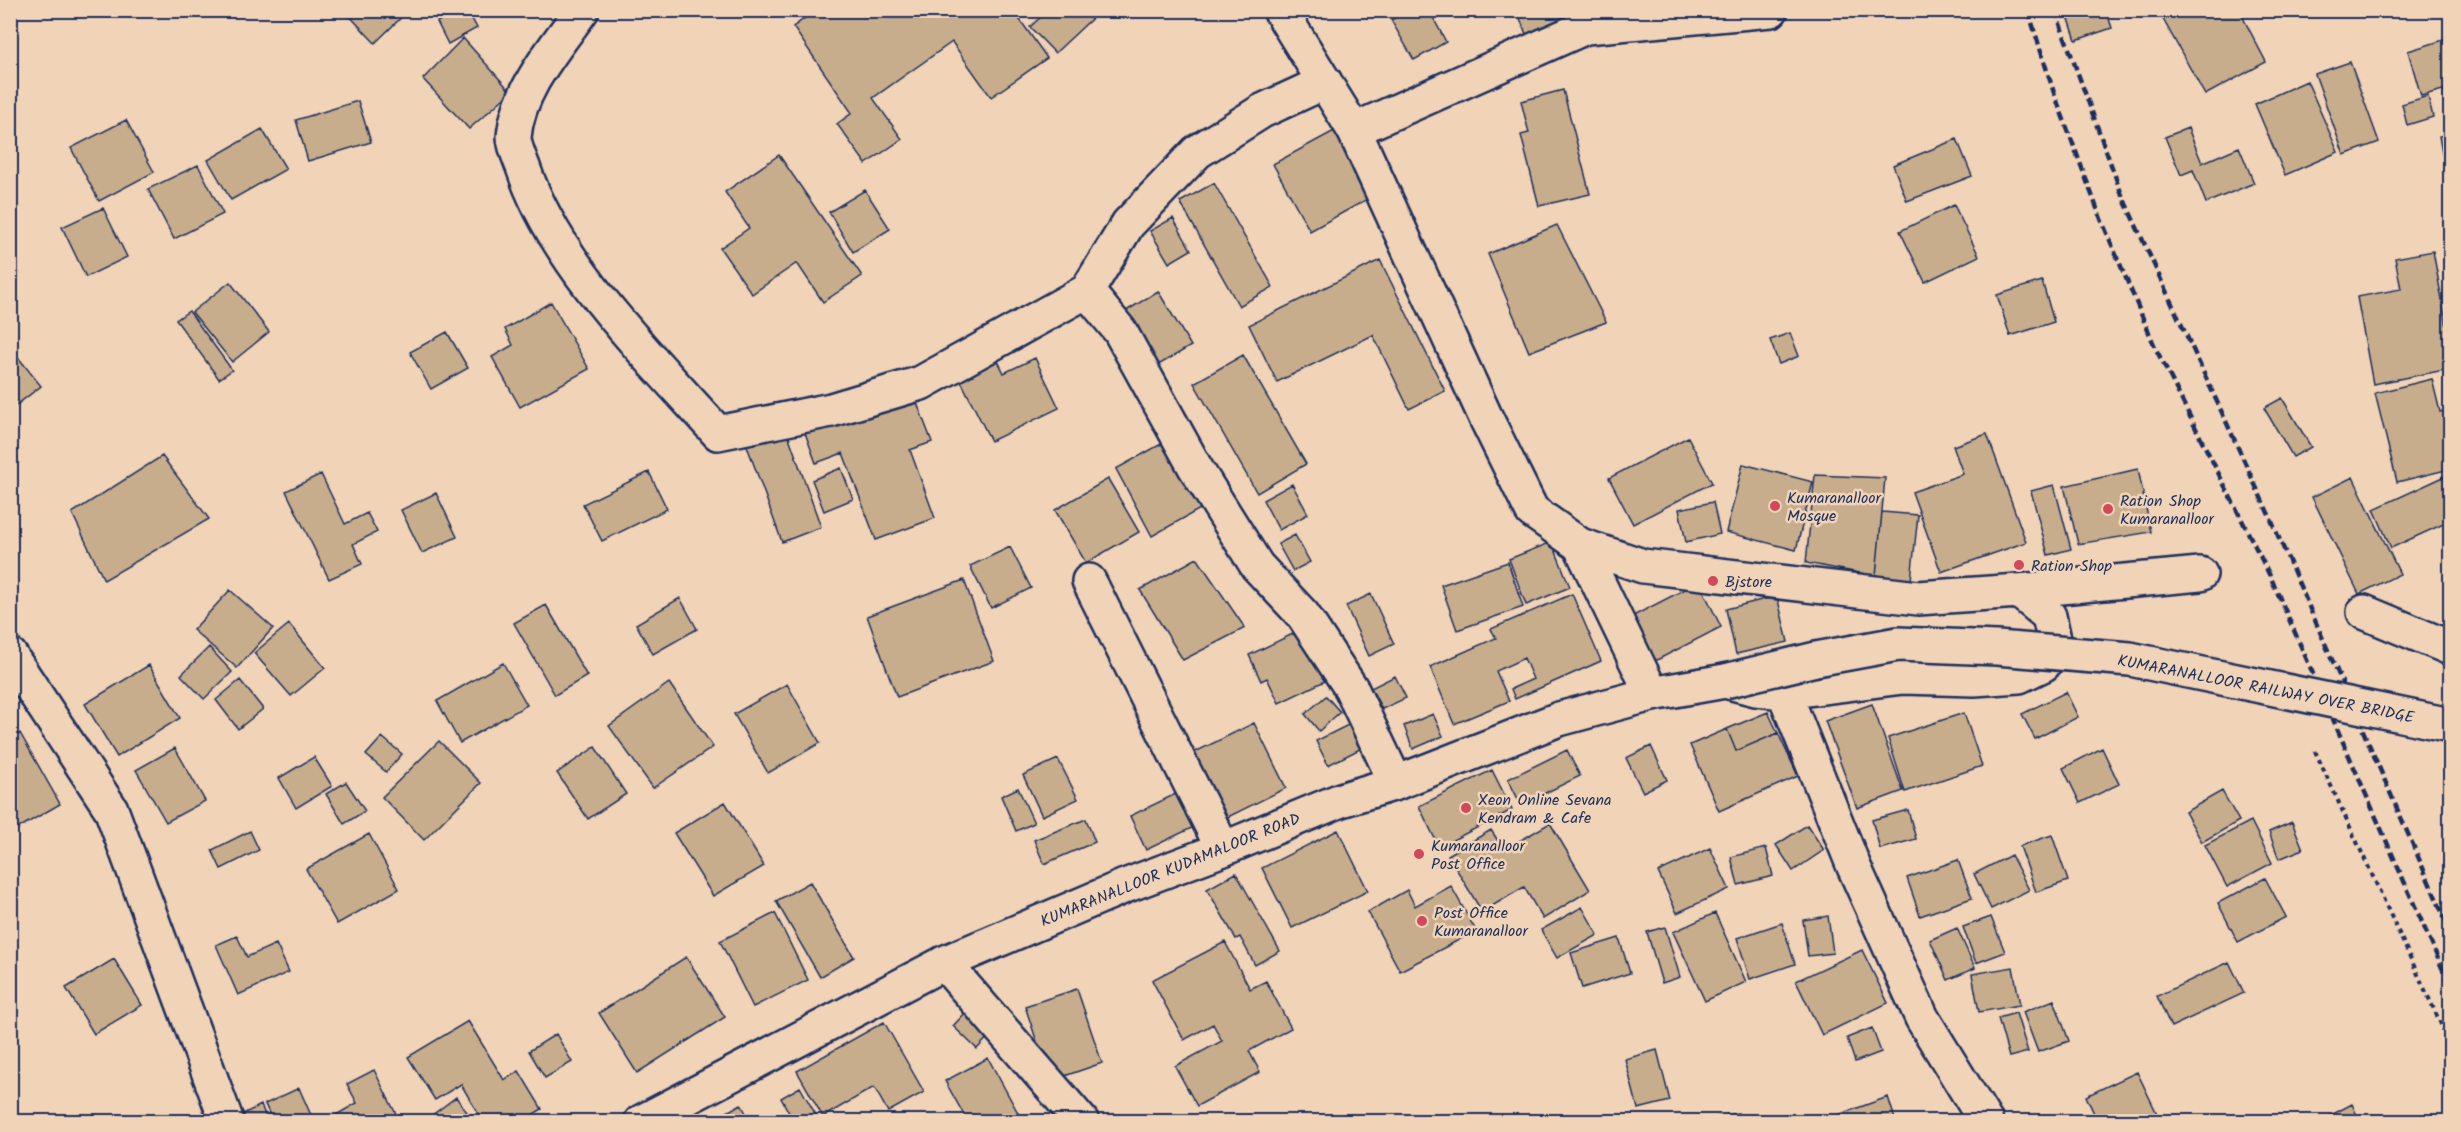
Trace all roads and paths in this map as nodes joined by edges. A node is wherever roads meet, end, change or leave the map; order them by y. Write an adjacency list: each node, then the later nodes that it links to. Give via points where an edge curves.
1 (582, 10): 6 (street, via 524,99 514,139 534,200 599,299 718,433 831,410 921,383)
2 (1280, 10): 4 (street)
3 (1771, 10): 5 (street, via 1586,27)
4 (1325, 82): 5 (street); 6 (street, via 1262,111 1197,153 1128,224)
5 (1354, 130): 7 (street, via 1485,418 1532,511)
6 (1088, 291): 19 (street, via 1120,331 1257,566 1303,615 1352,688)
7 (1580, 545): 10 (street, via 1643,566 1918,598); 16 (street)
8 (2200, 574): 10 (street)
9 (1089, 581): 20 (street)
10 (2019, 591): 15 (street, via 2049,616 2055,644 2044,664 2019,676 1903,677)
11 (2364, 612): 12 (street)
12 (2451, 648)
13 (10, 655): 23 (street, via 111,809)
14 (1725, 681): 15 (street); 16 (street, KUMARANALLOOR KUDAMALOOR ROAD); 17 (street, KUMARANALLOOR RAILWAY OVER BRIDGE, bridge, via 1898,644 1997,648 2130,659)
15 (1784, 692): 26 (street, via 1854,867 1922,1018)
16 (1652, 694): 19 (street, KUMARANALLOOR KUDAMALOOR ROAD, via 1559,719)
17 (2451, 725)
18 (2315, 751): 22 (path)
19 (1396, 783): 20 (street, KUMARANALLOOR KUDAMALOOR ROAD, via 1341,800)
20 (1223, 849): 21 (street, KUMARANALLOOR KUDAMALOOR ROAD)
21 (944, 963): 24 (street, KUMARANALLOOR KUDAMALOOR ROAD); 25 (street)
22 (2451, 1044)
23 (227, 1122)
24 (641, 1122)
25 (1082, 1122)
26 (1986, 1122)

